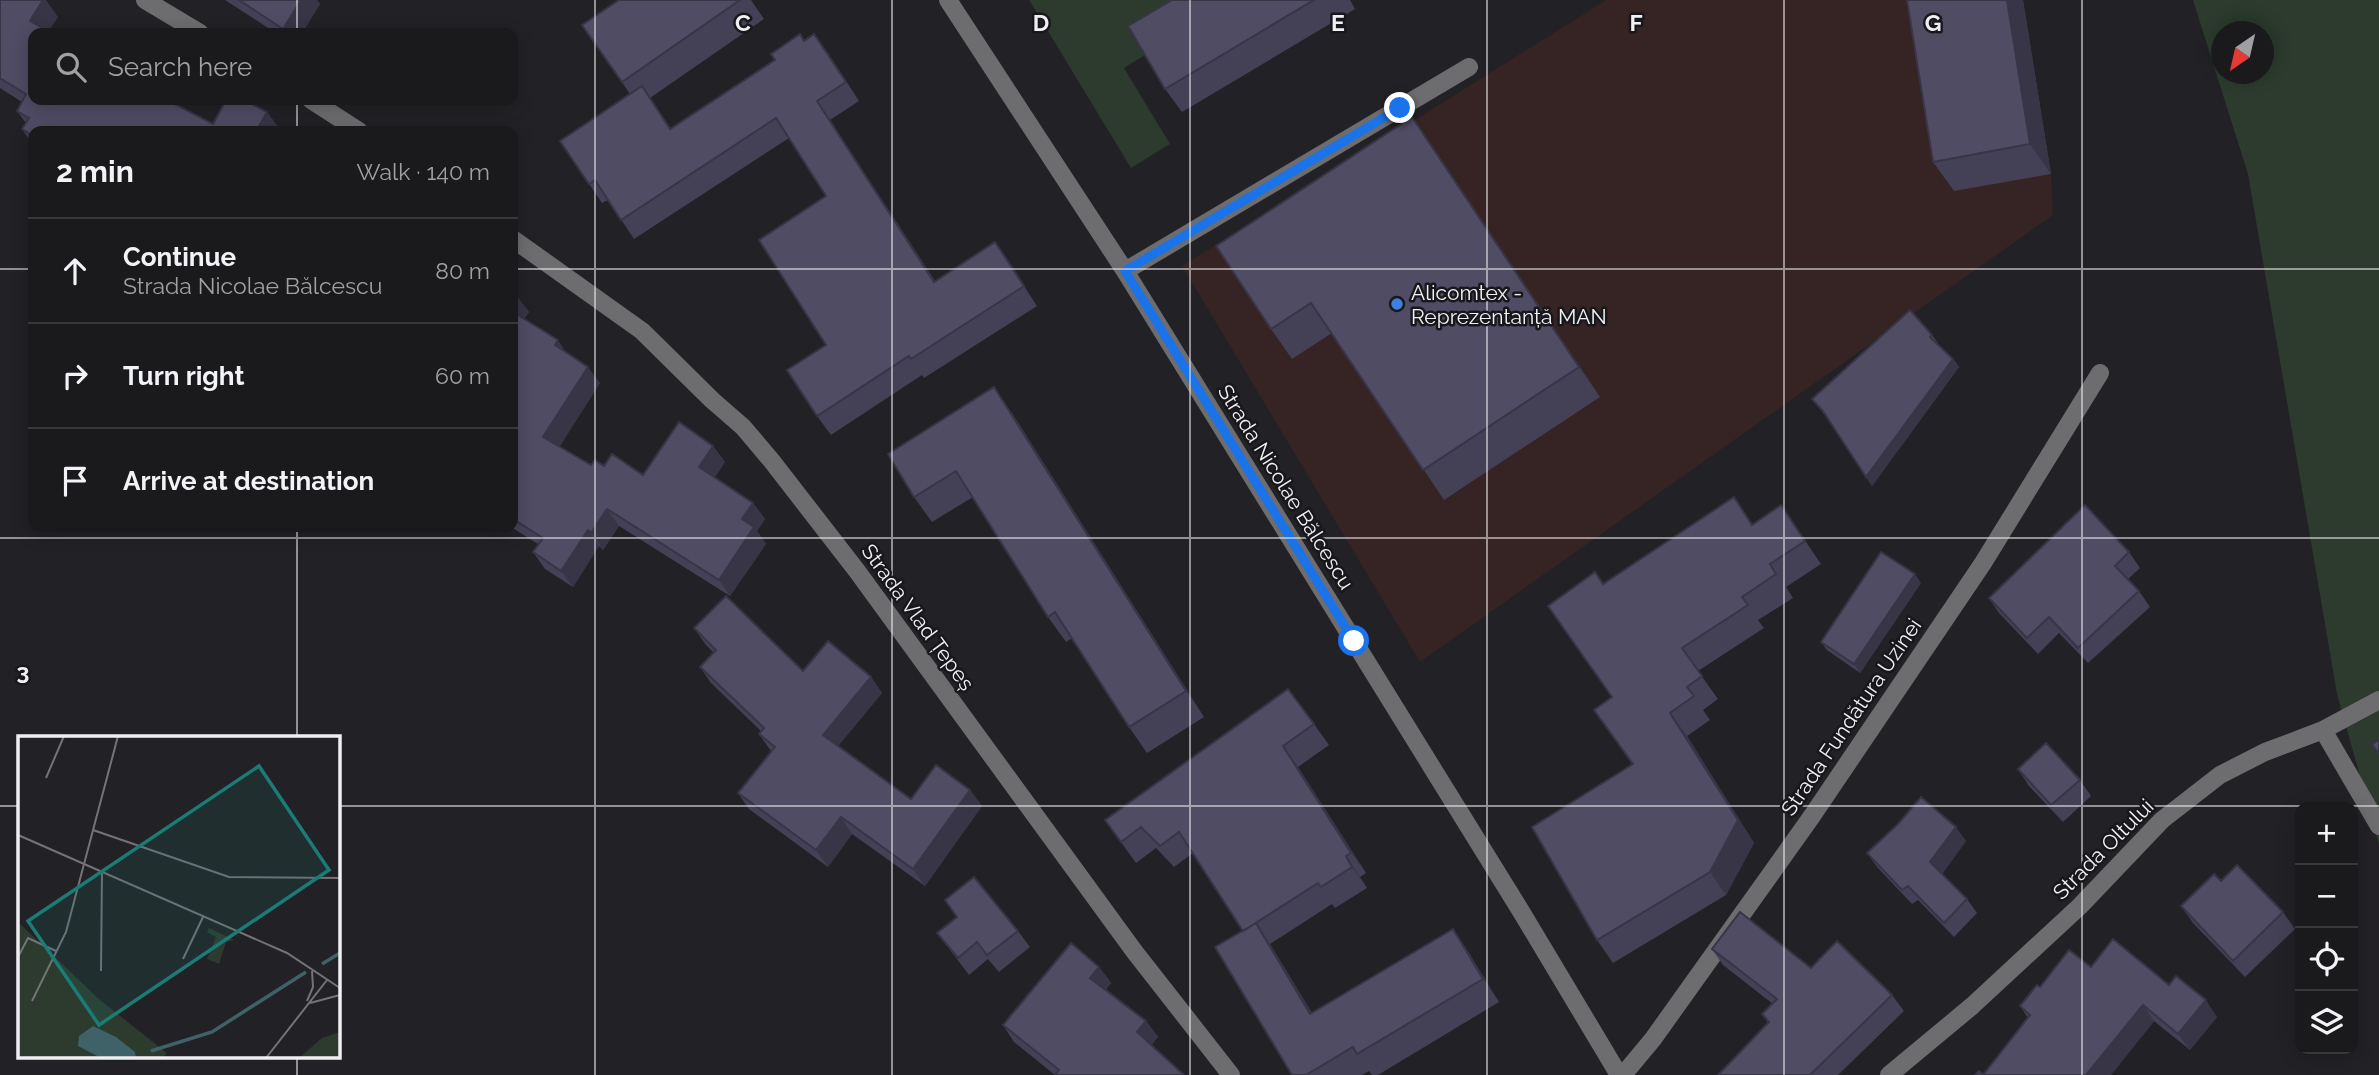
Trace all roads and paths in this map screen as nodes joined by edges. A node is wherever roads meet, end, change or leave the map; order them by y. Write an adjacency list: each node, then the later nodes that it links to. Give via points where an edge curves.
1 (145, 0): 3 (street)
2 (948, 0): 8 (street, Strada Nicolae Bălcescu)
3 (192, 28)
4 (1469, 67): 8 (street)
5 (319, 105): 6 (street)
6 (351, 126)
7 (518, 243): 13 (street, Strada Vlad Țepeș, via 642,331 743,427 857,571 1134,951)
8 (1125, 271): 14 (street, Strada Nicolae Bălcescu)
9 (2100, 373): 14 (street, Strada Fundătura Uzinei, via 1983,564 1812,816 1653,1040)
10 (2379, 700): 11 (street, Strada Oltului)
11 (2323, 730): 12 (street); 15 (street, Strada Oltului, via 2220,775 2162,820 2080,906)
12 (2379, 826)
13 (1231, 1075)
14 (1621, 1075)
15 (1889, 1075)

